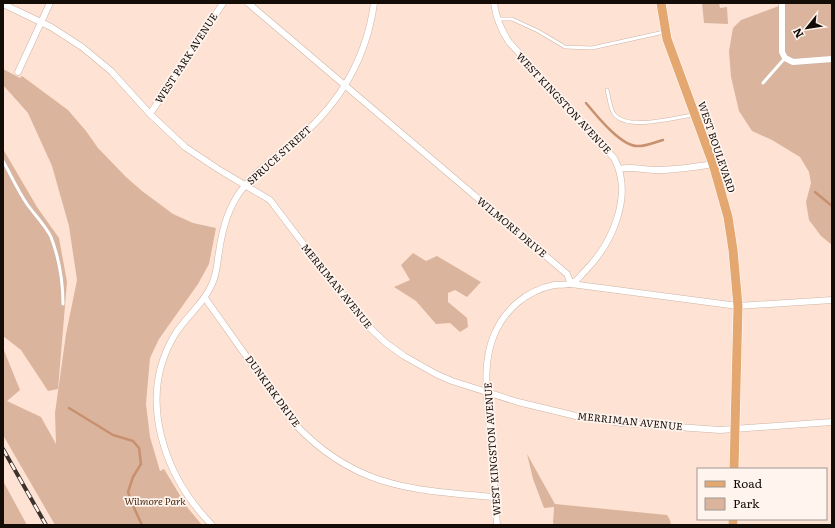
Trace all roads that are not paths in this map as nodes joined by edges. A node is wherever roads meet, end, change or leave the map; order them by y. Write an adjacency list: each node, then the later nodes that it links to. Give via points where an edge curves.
1 (50, 3): 10 (street)
2 (223, 3): 18 (street, WEST PARK AVENUE)
3 (248, 3): 16 (street, WILMORE DRIVE)
4 (374, 3): 16 (street, SPRUCE STREET, via 365,43)
5 (494, 3): 9 (street, WEST KINGSTON AVENUE)
6 (661, 3): 11 (main road, WEST BOULEVARD)
7 (782, 3): 12 (street, via 782,52)
8 (3, 4): 10 (street, MERRIMAN AVENUE)
9 (497, 19): 11 (lane, via 512,19 565,47 592,48); 22 (street, WEST KINGSTON AVENUE, via 508,42 607,149)
10 (41, 22): 14 (street); 18 (street, MERRIMAN AVENUE, via 101,62)
11 (666, 32): 19 (main road, WEST BOULEVARD)
12 (785, 58): 13 (street, via 793,62); 15 (lane)
13 (832, 59)
14 (18, 72)
15 (763, 83)
16 (345, 85): 23 (street, SPRUCE STREET, via 320,118); 24 (street, WILMORE DRIVE, via 567,274)
17 (607, 90): 19 (lane, via 613,114 620,120 631,123)
18 (150, 114): 23 (street, MERRIMAN AVENUE, via 185,147)
19 (694, 114): 21 (main road, WEST BOULEVARD)
20 (3, 161): 27 (lane, via 26,203 50,236 60,271)
21 (714, 164): 22 (street, via 679,169); 28 (main road, WEST BOULEVARD, via 733,250)
22 (619, 169): 24 (street, WEST KINGSTON AVENUE, via 621,200 612,229 605,245 590,266)
23 (246, 185): 25 (street, SPRUCE STREET, via 225,220 213,284); 29 (street, MERRIMAN AVENUE, via 273,203 364,322 386,343 448,380)
24 (571, 284): 28 (street); 29 (street, WEST KINGSTON AVENUE, via 540,289 521,298 506,313 493,336 487,371)
25 (205, 298): 33 (street, DUNKIRK DRIVE, via 293,422 327,453 358,471 396,485); 34 (street, SPRUCE STREET, via 184,321 166,351 158,380 156,406 160,433 170,462 184,490)
26 (832, 300): 28 (street)
27 (62, 304)
28 (738, 306): 31 (main road, WEST BOULEVARD)
29 (487, 392): 31 (street, MERRIMAN AVENUE, via 560,412 609,421 714,430); 33 (street, WEST KINGSTON AVENUE)
30 (832, 422): 31 (street, MERRIMAN AVENUE)
31 (735, 429): 32 (main road, WEST BOULEVARD)
32 (734, 468)
33 (495, 497): 35 (street, WEST KINGSTON AVENUE)
34 (212, 525)
35 (497, 525)

